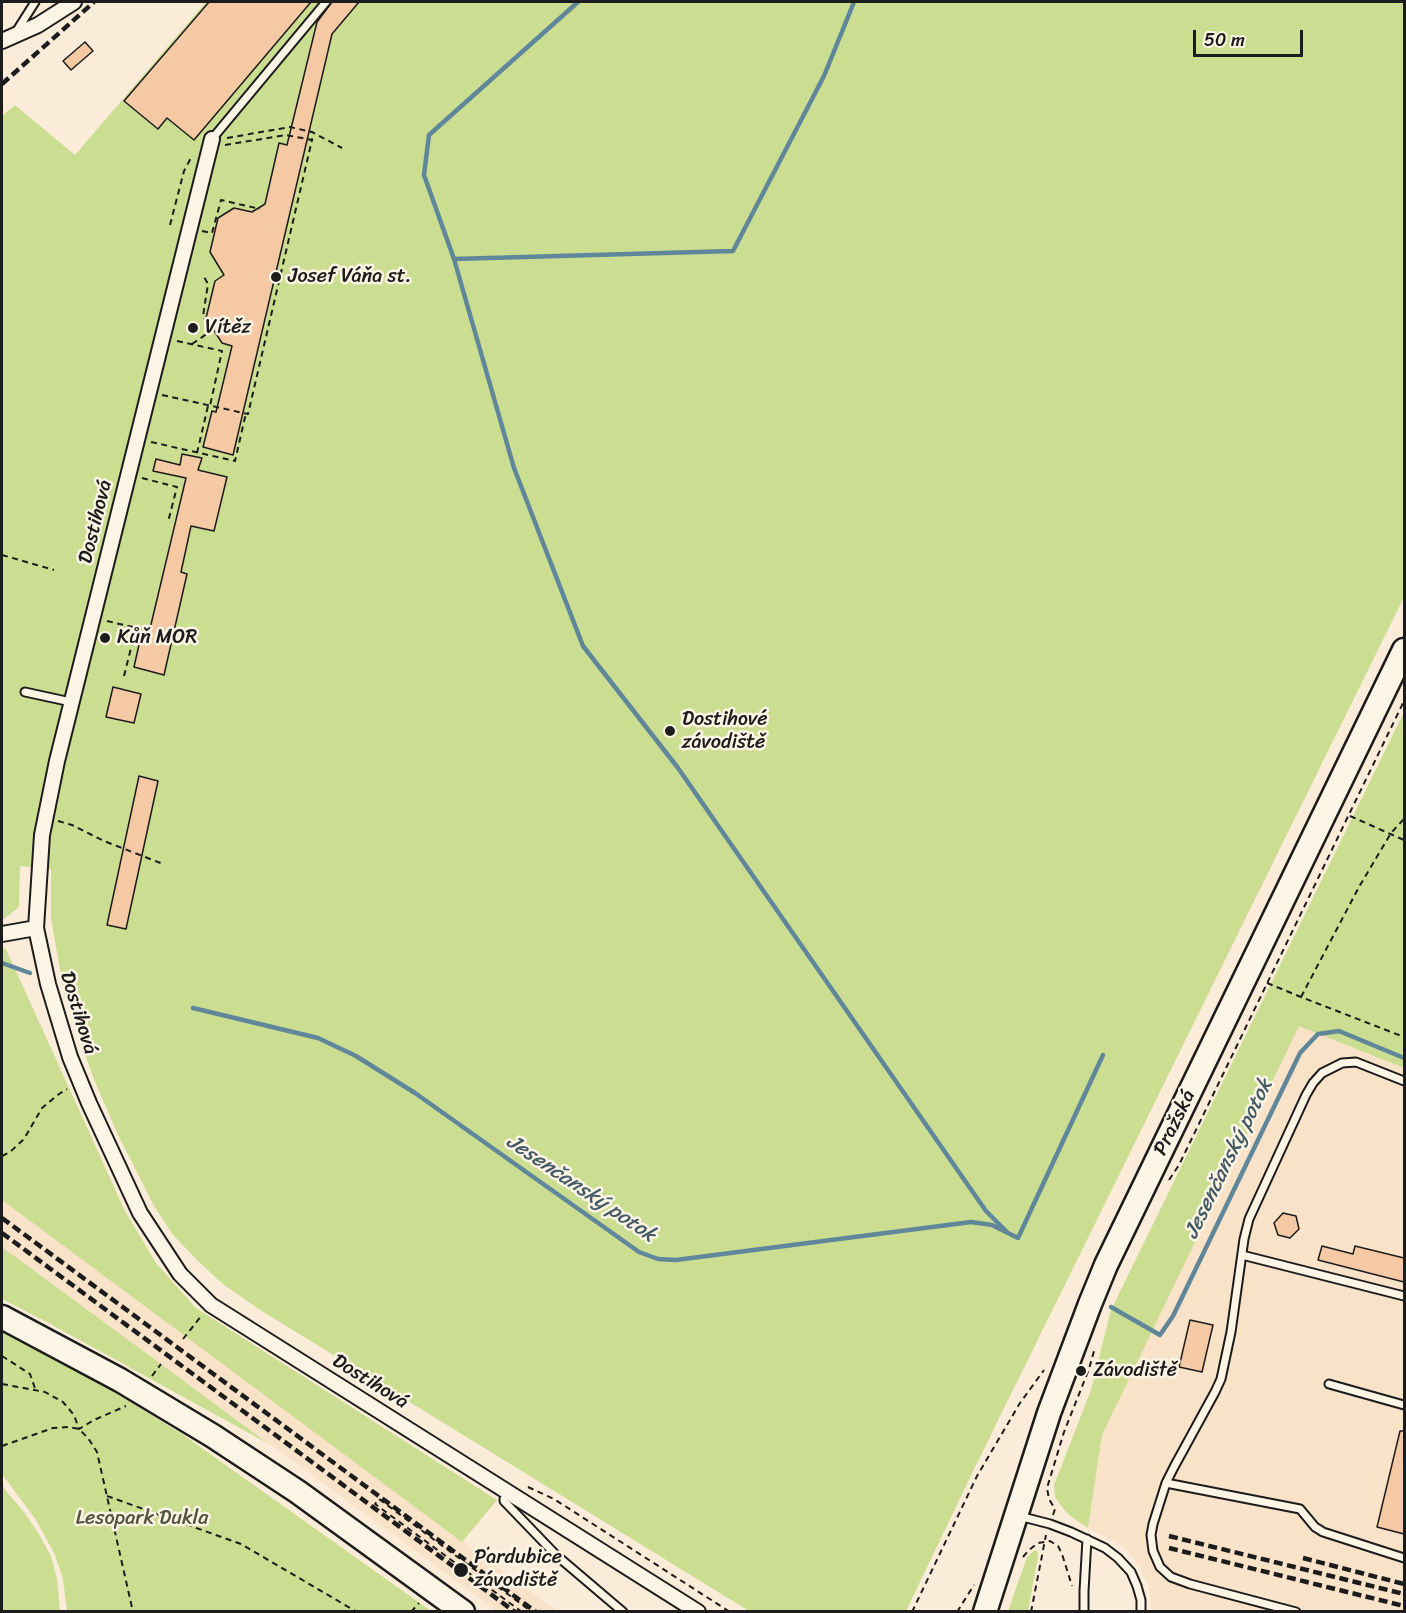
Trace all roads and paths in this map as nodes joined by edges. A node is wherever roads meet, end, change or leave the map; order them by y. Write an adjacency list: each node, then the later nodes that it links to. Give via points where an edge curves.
1 (35, 2): 4 (lane)
2 (74, 2): 4 (street)
3 (326, 2): 7 (lane)
4 (8, 38)
5 (314, 133): 6 (path); 7 (path, via 290,127 219,140); 8 (path)
6 (312, 140): 7 (path, via 286,135); 17 (path)
7 (213, 146): 10 (path, via 197,146 184,171); 31 (street, Dostihová)
8 (342, 148)
9 (260, 209): 11 (path, via 221,200)
10 (170, 225)
11 (212, 233)
12 (204, 277): 14 (path, via 208,284 202,316 211,331)
13 (171, 339): 14 (path)
14 (192, 344): 16 (path, via 222,351)
15 (157, 394): 16 (path)
16 (209, 405): 17 (path); 19 (path)
17 (246, 413): 19 (path, via 235,461)
18 (145, 441): 19 (path)
19 (197, 453)
20 (136, 477): 21 (path, via 177,487)
21 (168, 522)
22 (2, 555): 23 (path)
23 (54, 570)
24 (101, 619): 25 (path)
25 (136, 628): 26 (path); 28 (path)
26 (145, 630)
27 (1404, 650): 68 (main road, Pražská, via 1106,1265 1049,1413)
28 (124, 676)
29 (25, 692): 31 (lane)
30 (1404, 701): 32 (path)
31 (71, 702): 33 (street, Dostihová)
32 (1348, 815): 35 (path); 40 (path)
33 (45, 818): 37 (path, via 72,825); 38 (street, Dostihová)
34 (1404, 819): 35 (path)
35 (1391, 833): 36 (path); 41 (path)
36 (1404, 840)
37 (163, 864)
38 (36, 928): 39 (street); 44 (street, Dostihová, via 48,984)
39 (2, 934)
40 (1267, 983): 41 (path); 46 (path, via 1179,1165)
41 (1301, 998): 42 (path)
42 (1404, 1037)
43 (1404, 1081): 47 (lane, via 1356,1062 1332,1067 1312,1083 1249,1219)
44 (80, 1083): 45 (path, via 42,1108 24,1139); 49 (street, Dostihová, via 140,1213 180,1274)
45 (2, 1156)
46 (1164, 1188)
47 (1242, 1256): 48 (lane); 64 (lane, via 1221,1378)
48 (1404, 1296)
49 (211, 1305): 51 (path); 85 (street, Dostihová)
50 (2, 1317): 81 (main road, via 120,1380 213,1436)
51 (183, 1339)
52 (1094, 1349): 69 (path, via 1047,1488 1055,1509)
53 (2, 1356): 59 (path, via 30,1374)
54 (1050, 1363): 87 (path, via 1020,1403 977,1476)
55 (161, 1364): 56 (path)
56 (150, 1379)
57 (2, 1384): 59 (path)
58 (1329, 1384): 61 (lane)
59 (36, 1391): 62 (path, via 63,1402)
60 (135, 1402): 62 (path)
61 (1404, 1405)
62 (80, 1429): 63 (path, via 53,1428); 66 (path, via 97,1452)
63 (2, 1446)
64 (1166, 1483): 73 (lane, via 1300,1509 1323,1532); 92 (lane, via 1151,1535 1156,1560 1165,1572 1190,1584)
65 (526, 1486): 86 (path, via 554,1499)
66 (107, 1496): 78 (path); 79 (path, via 241,1544)
67 (504, 1499): 84 (lane, via 556,1555)
68 (1016, 1515): 69 (lane); 88 (main road, Pražská)
69 (1050, 1524): 70 (lane); 71 (path)
70 (1087, 1539): 90 (lane); 91 (lane, via 1105,1548 1131,1572)
71 (1044, 1542): 74 (path, via 1029,1550); 76 (path, via 1058,1546); 89 (path)
72 (489, 1547): 75 (path)
73 (1404, 1558)
74 (1022, 1560)
75 (474, 1569): 82 (path, via 379,1499 375,1504); 83 (path)
76 (1073, 1589)
77 (423, 1598): 80 (path)
78 (133, 1611)
79 (357, 1611)
80 (411, 1611)
81 (463, 1611)
82 (522, 1611)
83 (531, 1611)
84 (623, 1611)
85 (698, 1611)
86 (730, 1611)
87 (912, 1611)
88 (985, 1611)
89 (1031, 1611)
90 (1084, 1611)
91 (1141, 1611)
92 (1296, 1611)

